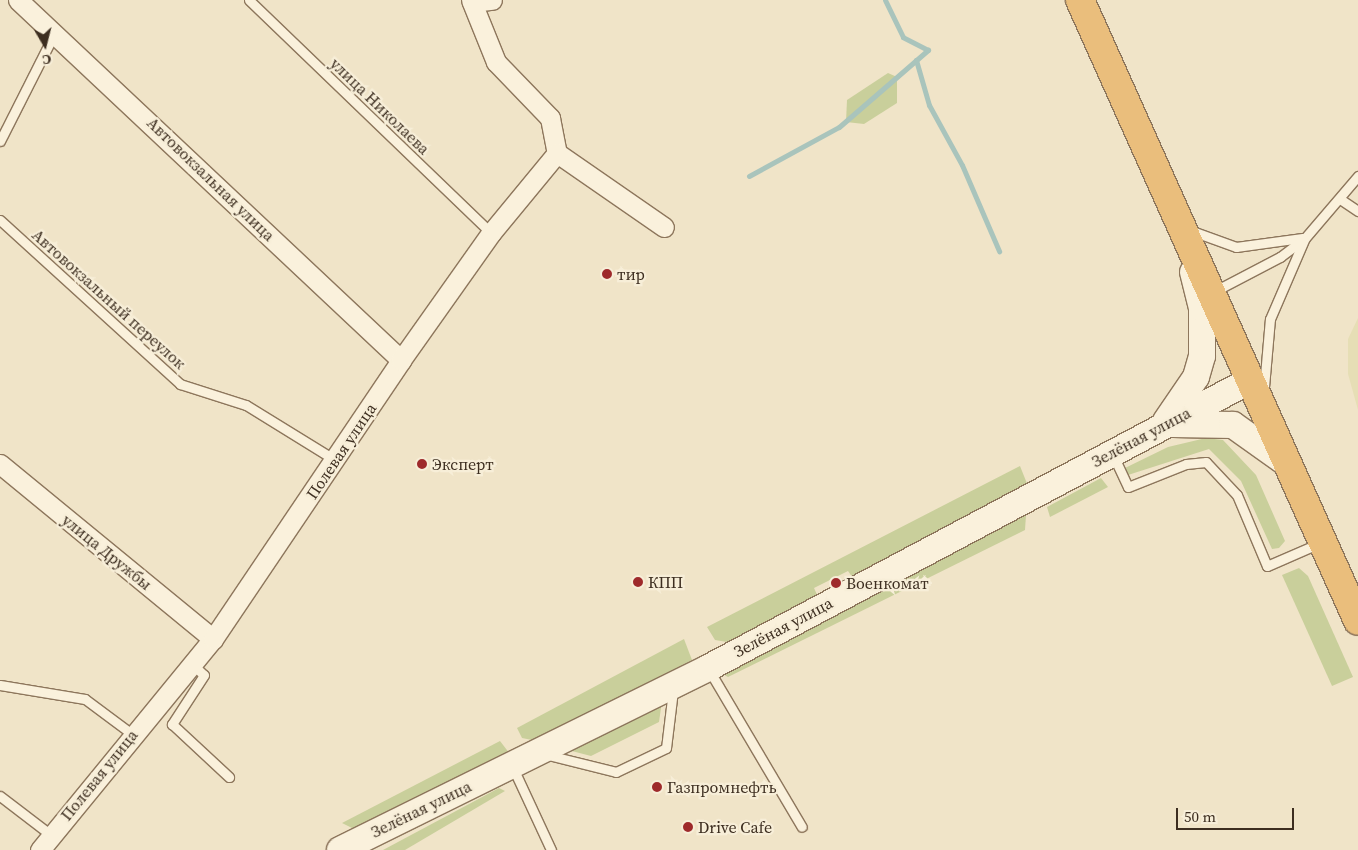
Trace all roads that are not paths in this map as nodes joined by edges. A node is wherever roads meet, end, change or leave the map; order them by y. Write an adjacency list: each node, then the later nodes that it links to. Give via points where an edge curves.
1 (18, 0): 6 (street, Автовокзальная улица)
2 (249, 0): 15 (lane, улица Николаева)
3 (492, 0): 5 (street)
4 (1080, 0): 13 (highway)
5 (471, 1): 8 (street, via 496,62 550,118)
6 (56, 32): 7 (lane); 18 (street, Автовокзальная улица)
7 (0, 141)
8 (557, 153): 14 (street); 15 (street, Полевая улица)
9 (1358, 176): 10 (lane)
10 (1340, 199): 11 (lane); 16 (lane)
11 (1358, 211)
12 (0, 220): 23 (lane, Автовокзальный переулок, via 180,384 246,405)
13 (1180, 225): 16 (lane, via 1236,247); 17 (highway); 21 (main road, via 1205,334 1196,377)
14 (664, 228)
15 (491, 233): 18 (street, Полевая улица)
16 (1305, 238): 17 (lane, via 1280,257); 20 (lane, via 1270,319 1264,356)
17 (1210, 294): 19 (highway)
18 (401, 360): 23 (street, Полевая улица)
19 (1248, 381): 20 (highway); 21 (main road, Зелёная улица)
20 (1264, 415): 24 (highway)
21 (1163, 426): 22 (main road, Зелёная улица); 24 (main road, via 1196,421 1233,425)
22 (1112, 452): 26 (lane, via 1128,488 1186,464 1206,462 1237,495 1267,566); 30 (main road, Зелёная улица)
23 (335, 461): 28 (street, Полевая улица)
24 (1285, 462): 26 (highway)
25 (0, 464): 28 (street, улица Дружбы)
26 (1322, 542): 27 (highway)
27 (1358, 621)
28 (213, 639): 29 (street, Полевая улица)
29 (192, 664): 33 (street, Полевая улица); 36 (lane, via 204,675 172,724)
30 (708, 668): 32 (main road, Зелёная улица); 38 (lane)
31 (0, 685): 33 (lane, via 85,699)
32 (674, 685): 34 (main road, Зелёная улица); 34 (lane, via 666,748 616,772)
33 (132, 734): 39 (street, Полевая улица)
34 (538, 752): 35 (main road, Зелёная улица)
35 (512, 765): 41 (main road, Зелёная улица); 42 (lane)
36 (229, 777)
37 (0, 796): 39 (lane)
38 (802, 827)
39 (51, 835): 40 (street, Полевая улица)
40 (40, 850)
41 (340, 850)
42 (551, 850)

